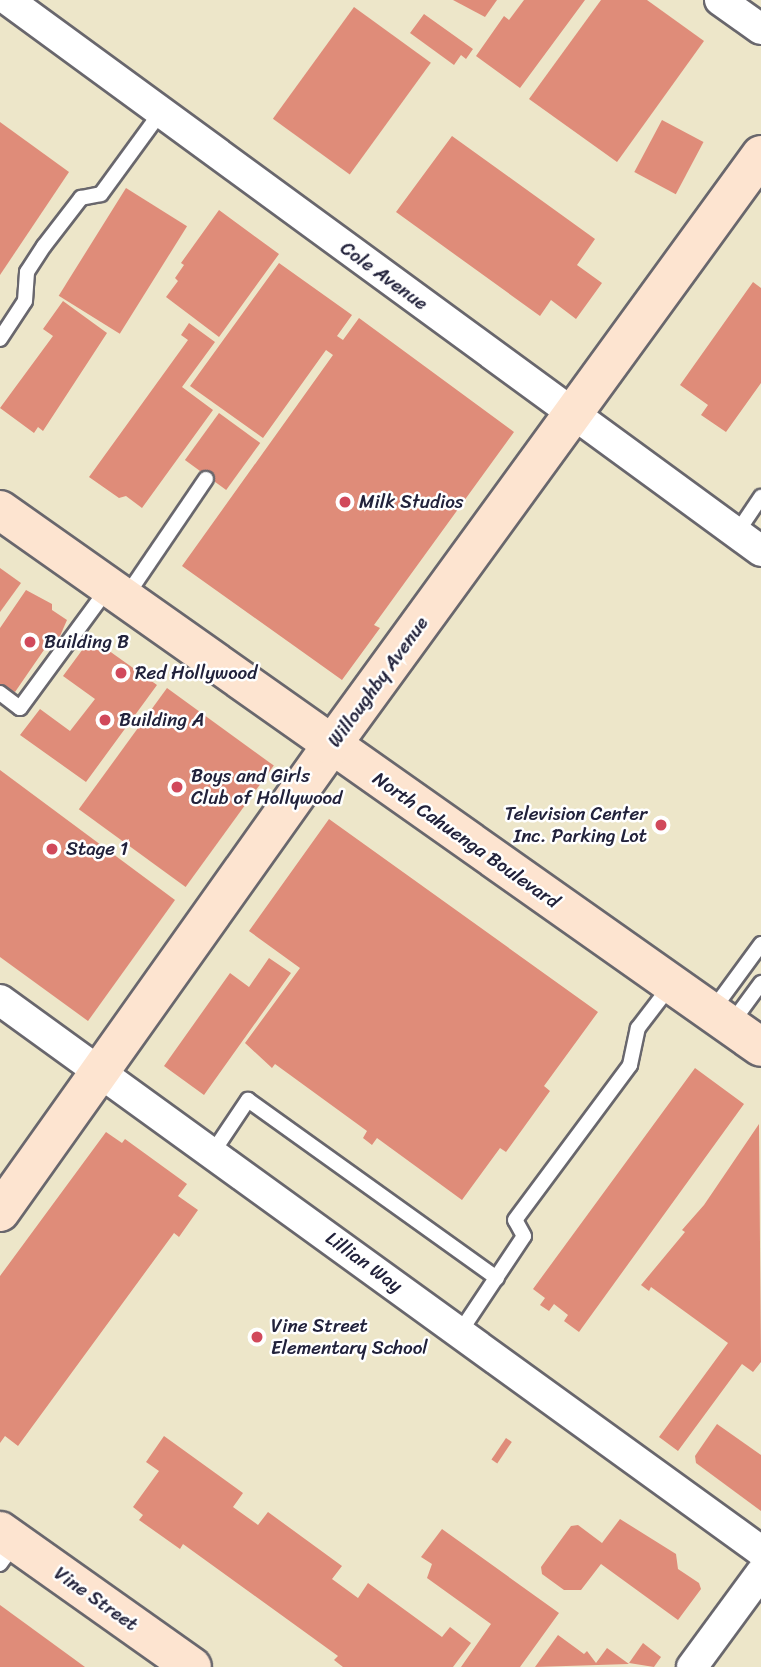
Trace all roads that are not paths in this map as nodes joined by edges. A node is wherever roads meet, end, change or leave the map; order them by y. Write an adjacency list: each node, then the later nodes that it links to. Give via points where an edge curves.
1 (8, 0): 4 (street, Cole Avenue)
2 (720, 0): 3 (street)
3 (761, 29)
4 (160, 113): 6 (lane, via 102,194 81,198 71,208 27,272 25,301); 7 (street, Cole Avenue)
5 (761, 155): 7 (street, Willoughby Avenue)
6 (0, 340)
7 (575, 414): 11 (street, Cole Avenue); 15 (street, Willoughby Avenue)
8 (206, 478): 13 (lane)
9 (761, 497): 11 (lane)
10 (0, 510): 13 (street, North Cahuenga Boulevard)
11 (736, 534): 12 (street, Cole Avenue)
12 (761, 551)
13 (116, 593): 14 (lane, via 20,708); 15 (street, North Cahuenga Boulevard)
14 (0, 693)
15 (331, 746): 18 (street, North Cahuenga Boulevard); 22 (street, Willoughby Avenue)
16 (761, 944): 20 (lane)
17 (761, 983): 20 (lane)
18 (671, 984): 20 (street, North Cahuenga Boulevard); 25 (lane, via 638,1028 629,1065 514,1220 524,1236)
19 (0, 1000): 22 (street, Lillian Way)
20 (721, 1019): 21 (street, North Cahuenga Boulevard)
21 (761, 1047)
22 (103, 1072): 23 (street, Lillian Way); 24 (street, Willoughby Avenue)
23 (213, 1152): 25 (lane, via 248,1100); 26 (street, Lillian Way)
24 (0, 1212)
25 (497, 1278): 26 (lane)
26 (460, 1332): 28 (street, Lillian Way)
27 (5, 1545): 30 (street, Vine Street)
28 (761, 1551)
29 (761, 1573): 31 (street)
30 (185, 1665)
31 (692, 1667)

